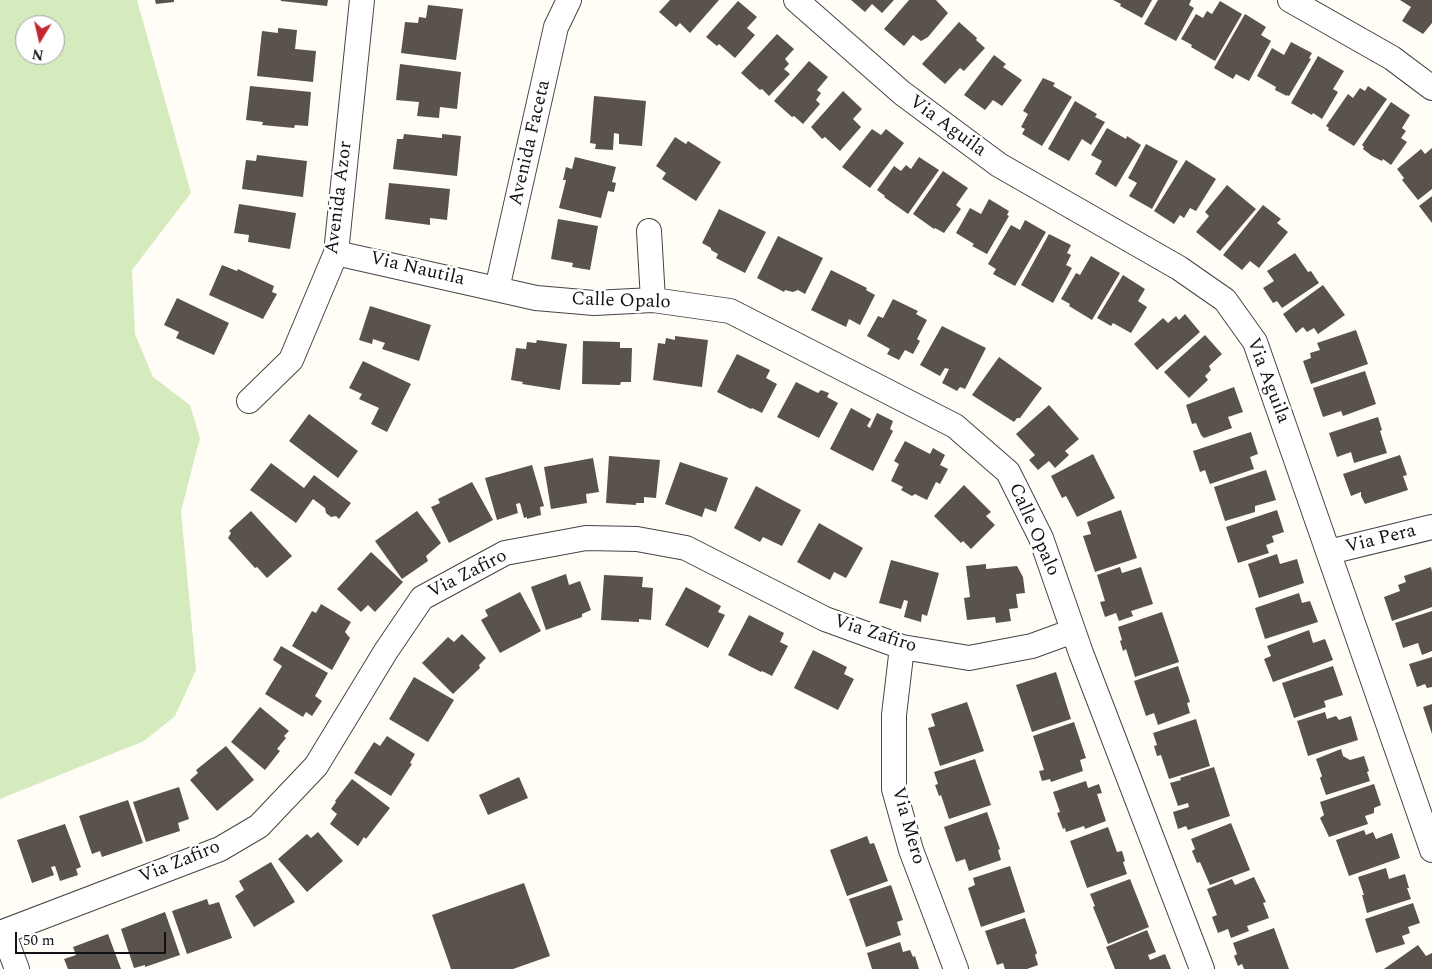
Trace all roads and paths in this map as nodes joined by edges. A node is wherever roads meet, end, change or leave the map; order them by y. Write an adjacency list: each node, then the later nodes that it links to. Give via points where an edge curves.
1 (362, 0): 7 (street, Avenida Azor)
2 (569, 0): 8 (street, Avenida Faceta, via 556,27)
3 (796, 0): 12 (street, Via Aguila, via 902,93 999,165 1179,268 1225,300 1255,342)
4 (1290, 0): 5 (street, via 1392,58)
5 (1432, 88)
6 (649, 231): 9 (street)
7 (336, 253): 8 (street, Via Nautila); 10 (street, Avenida Azor, via 291,360)
8 (497, 289): 9 (street, Calle Opalo, via 536,298 594,304)
9 (653, 300): 13 (street, Calle Opalo, via 730,311 955,426 1008,472 1041,538)
10 (249, 400)
11 (1432, 527): 12 (street, Via Pera)
12 (1329, 552): 15 (street, Via Aguila)
13 (1073, 632): 14 (street, Via Zafiro, via 1032,646 969,658); 19 (street, Calle Opalo)
14 (902, 647): 16 (street, Via Zafiro, via 826,619 686,548 637,539 586,538 505,553 422,598 316,766 259,826 220,848); 18 (street, Via Mero, via 894,715 894,789 911,850)
15 (1432, 850)
16 (2, 933): 17 (street)
17 (16, 969)
18 (956, 969)
19 (1202, 969)

